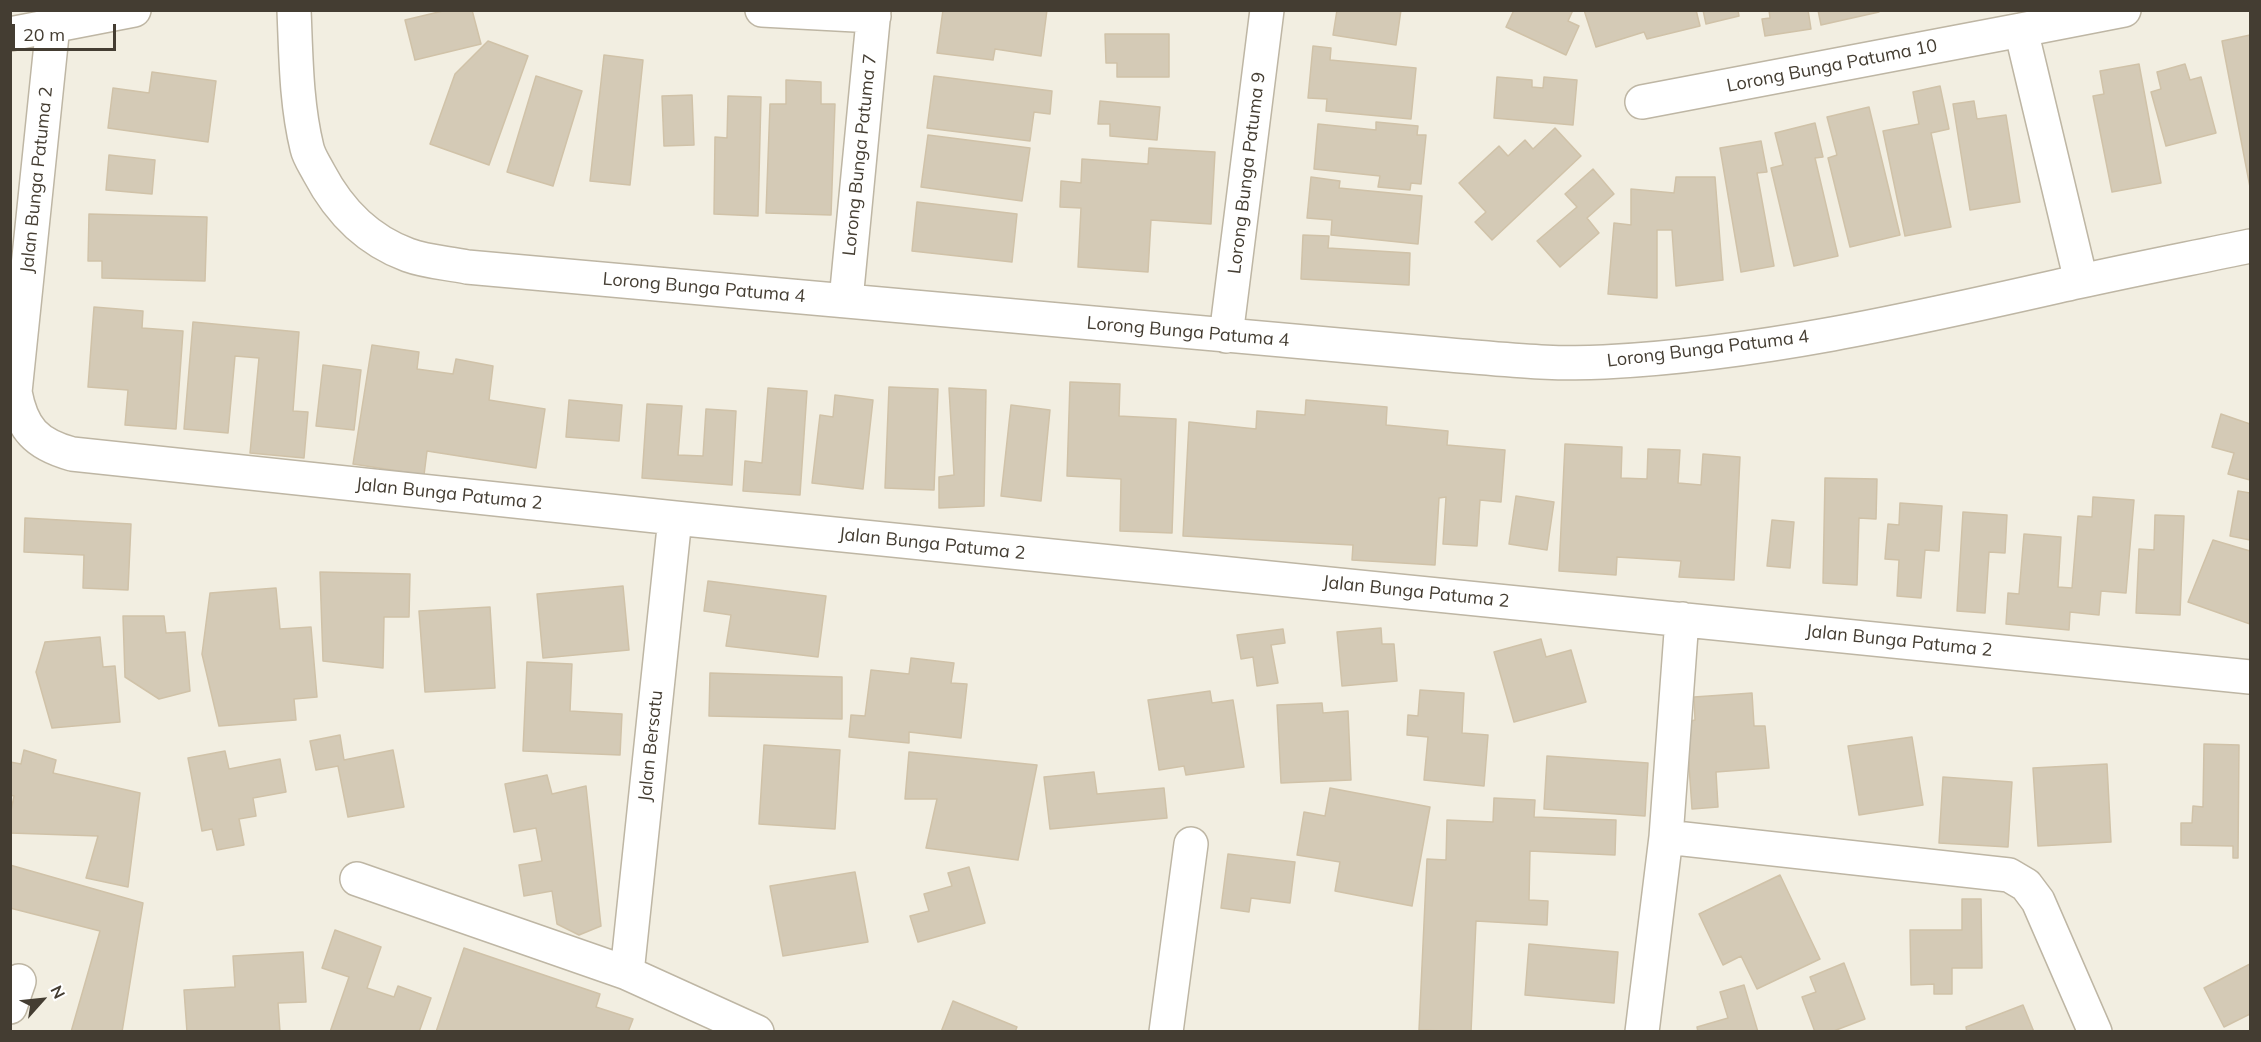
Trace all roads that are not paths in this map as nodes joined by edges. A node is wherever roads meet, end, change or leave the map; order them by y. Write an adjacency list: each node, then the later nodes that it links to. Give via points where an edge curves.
1 (134, 10): 7 (street)
2 (294, 10): 13 (street, Lorong Bunga Patuma 4, via 299,106 308,151 342,210 360,228 388,245 410,255 467,267)
3 (762, 10): 6 (street)
4 (1267, 10): 14 (street, Lorong Bunga Patuma 9)
5 (2124, 10): 8 (street, Lorong Bunga Patuma 10)
6 (874, 13): 13 (street, Lorong Bunga Patuma 7)
7 (53, 25): 9 (street); 15 (street, Jalan Bunga Patuma 2, via 15,392 26,427 39,440 72,454)
8 (2021, 30): 10 (street, Lorong Bunga Patuma 10); 12 (street)
9 (10, 34)
10 (1642, 102)
11 (2250, 246): 12 (street, Lorong Bunga Patuma 4)
12 (2081, 282): 14 (street, Lorong Bunga Patuma 4, via 1821,336 1681,356 1603,362 1450,355)
13 (846, 300): 14 (street, Lorong Bunga Patuma 4)
14 (1227, 336)
15 (675, 518): 16 (street, Jalan Bunga Patuma 2); 21 (street, Jalan Bersatu)
16 (1682, 619): 17 (street, Jalan Bunga Patuma 2); 18 (street)
17 (2250, 677)
18 (1666, 837): 24 (street); 25 (street, via 2009,875 2026,885 2038,901)
19 (1191, 844): 23 (street)
20 (357, 879): 21 (street)
21 (627, 973): 22 (street)
22 (757, 1032)
23 (1166, 1032)
24 (1642, 1032)
25 (2095, 1032)

